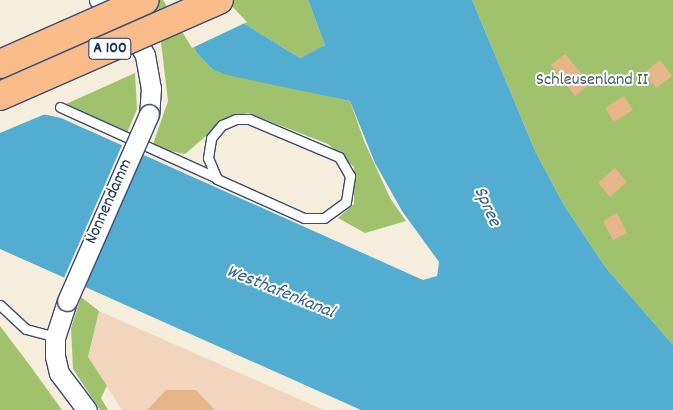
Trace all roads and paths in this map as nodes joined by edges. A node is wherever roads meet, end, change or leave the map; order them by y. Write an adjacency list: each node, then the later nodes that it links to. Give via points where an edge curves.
1 (99, 0): 9 (street, Nonnendamm, bridge, via 124,19 145,55 152,88 149,114 67,301)
2 (145, 0): 4 (highway, A 100, bridge)
3 (219, 0): 5 (highway, A 100, bridge)
4 (0, 64)
5 (0, 96)
6 (60, 107): 7 (lane)
7 (217, 179): 7 (lane, via 208,158 211,138 222,125 242,118 329,150 346,166 351,185 340,209 314,220)
8 (0, 305): 9 (lane, via 26,329)
9 (55, 337): 10 (street, Nonnendamm, via 59,373)
10 (87, 410)

